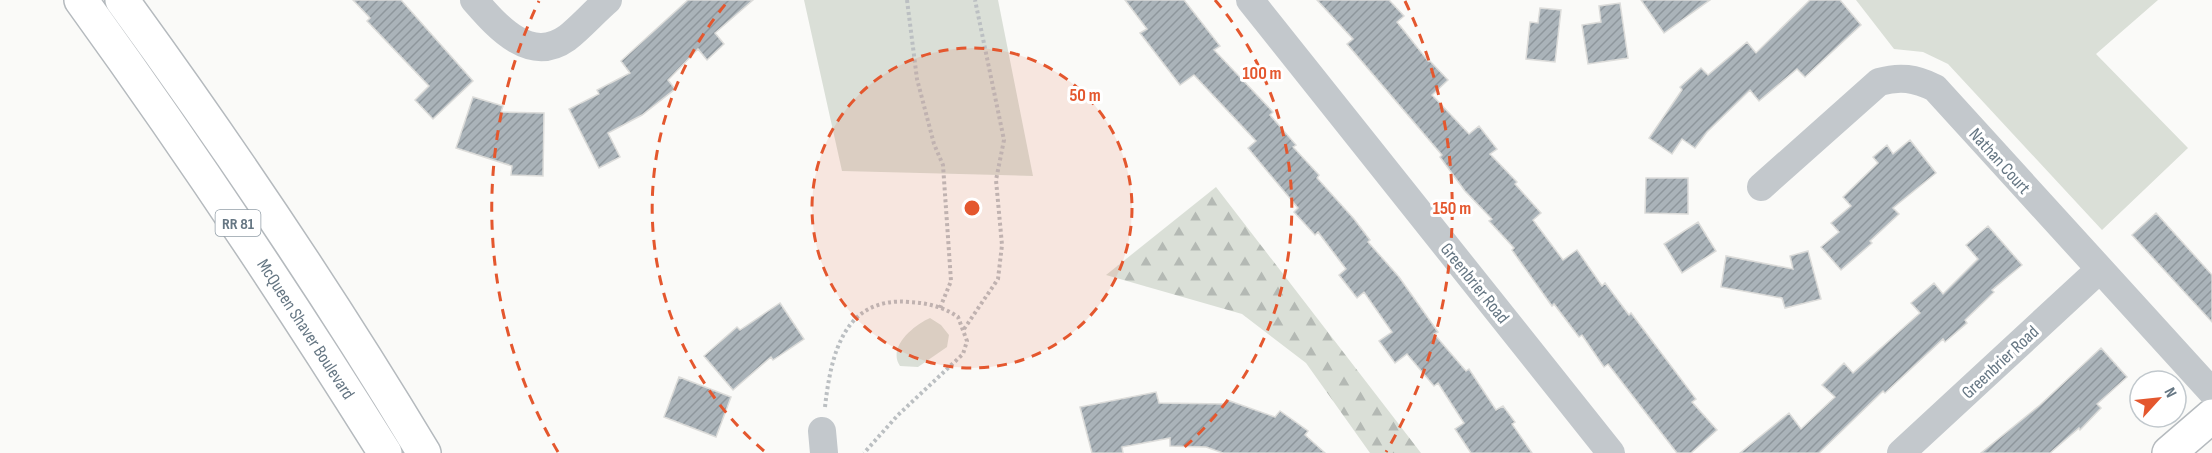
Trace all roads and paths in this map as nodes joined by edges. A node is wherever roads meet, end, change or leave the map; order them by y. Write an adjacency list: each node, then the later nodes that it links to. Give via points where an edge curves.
1 (81, 0): 15 (main road, McQueen Shaver Boulevard / RR 81, via 181,138)
2 (122, 0): 16 (main road, McQueen Shaver Boulevard / RR 81, via 204,112 294,246)
3 (474, 0): 4 (street, via 508,37 545,46 565,39)
4 (608, 0)
5 (907, 0): 10 (path, via 917,79 943,165 951,281)
6 (975, 0): 11 (path, via 1004,140 996,180 1002,244 998,279)
7 (1250, 0): 18 (street, Greenbrier Road)
8 (1761, 187): 9 (street, Nathan Court, via 1872,87 1893,78 1921,81 1935,88)
9 (2099, 270): 12 (street, Nathan Court); 19 (street, Greenbrier Road)
10 (940, 308): 11 (path, via 958,317); 14 (path, via 922,303 885,302 865,308 856,317 833,363)
11 (964, 329): 17 (path, via 967,341 963,354)
12 (2212, 392)
13 (2212, 416): 20 (main road)
14 (823, 442)
15 (385, 453)
16 (424, 453)
17 (864, 453)
18 (1611, 453)
19 (1901, 453)
20 (2169, 453)

